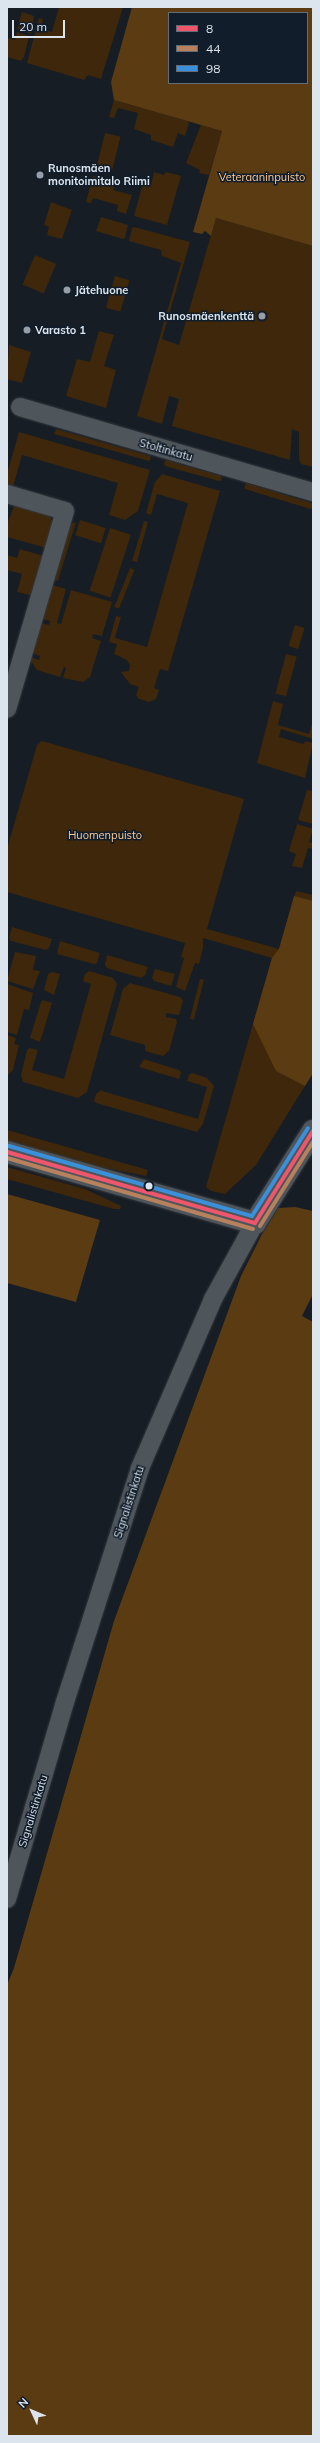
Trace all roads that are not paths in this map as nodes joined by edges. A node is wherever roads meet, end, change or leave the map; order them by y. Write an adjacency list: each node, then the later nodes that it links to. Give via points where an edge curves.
1 (20, 407): 2 (street, Stoltinkatu)
2 (313, 492)
3 (7, 494): 4 (street, via 65,511)
4 (7, 708)
5 (313, 1131): 7 (street, Signalistinkatu)
6 (7, 1152): 7 (street)
7 (255, 1223): 8 (street, Signalistinkatu, via 213,1299 140,1468 65,1702)
8 (7, 1899)

